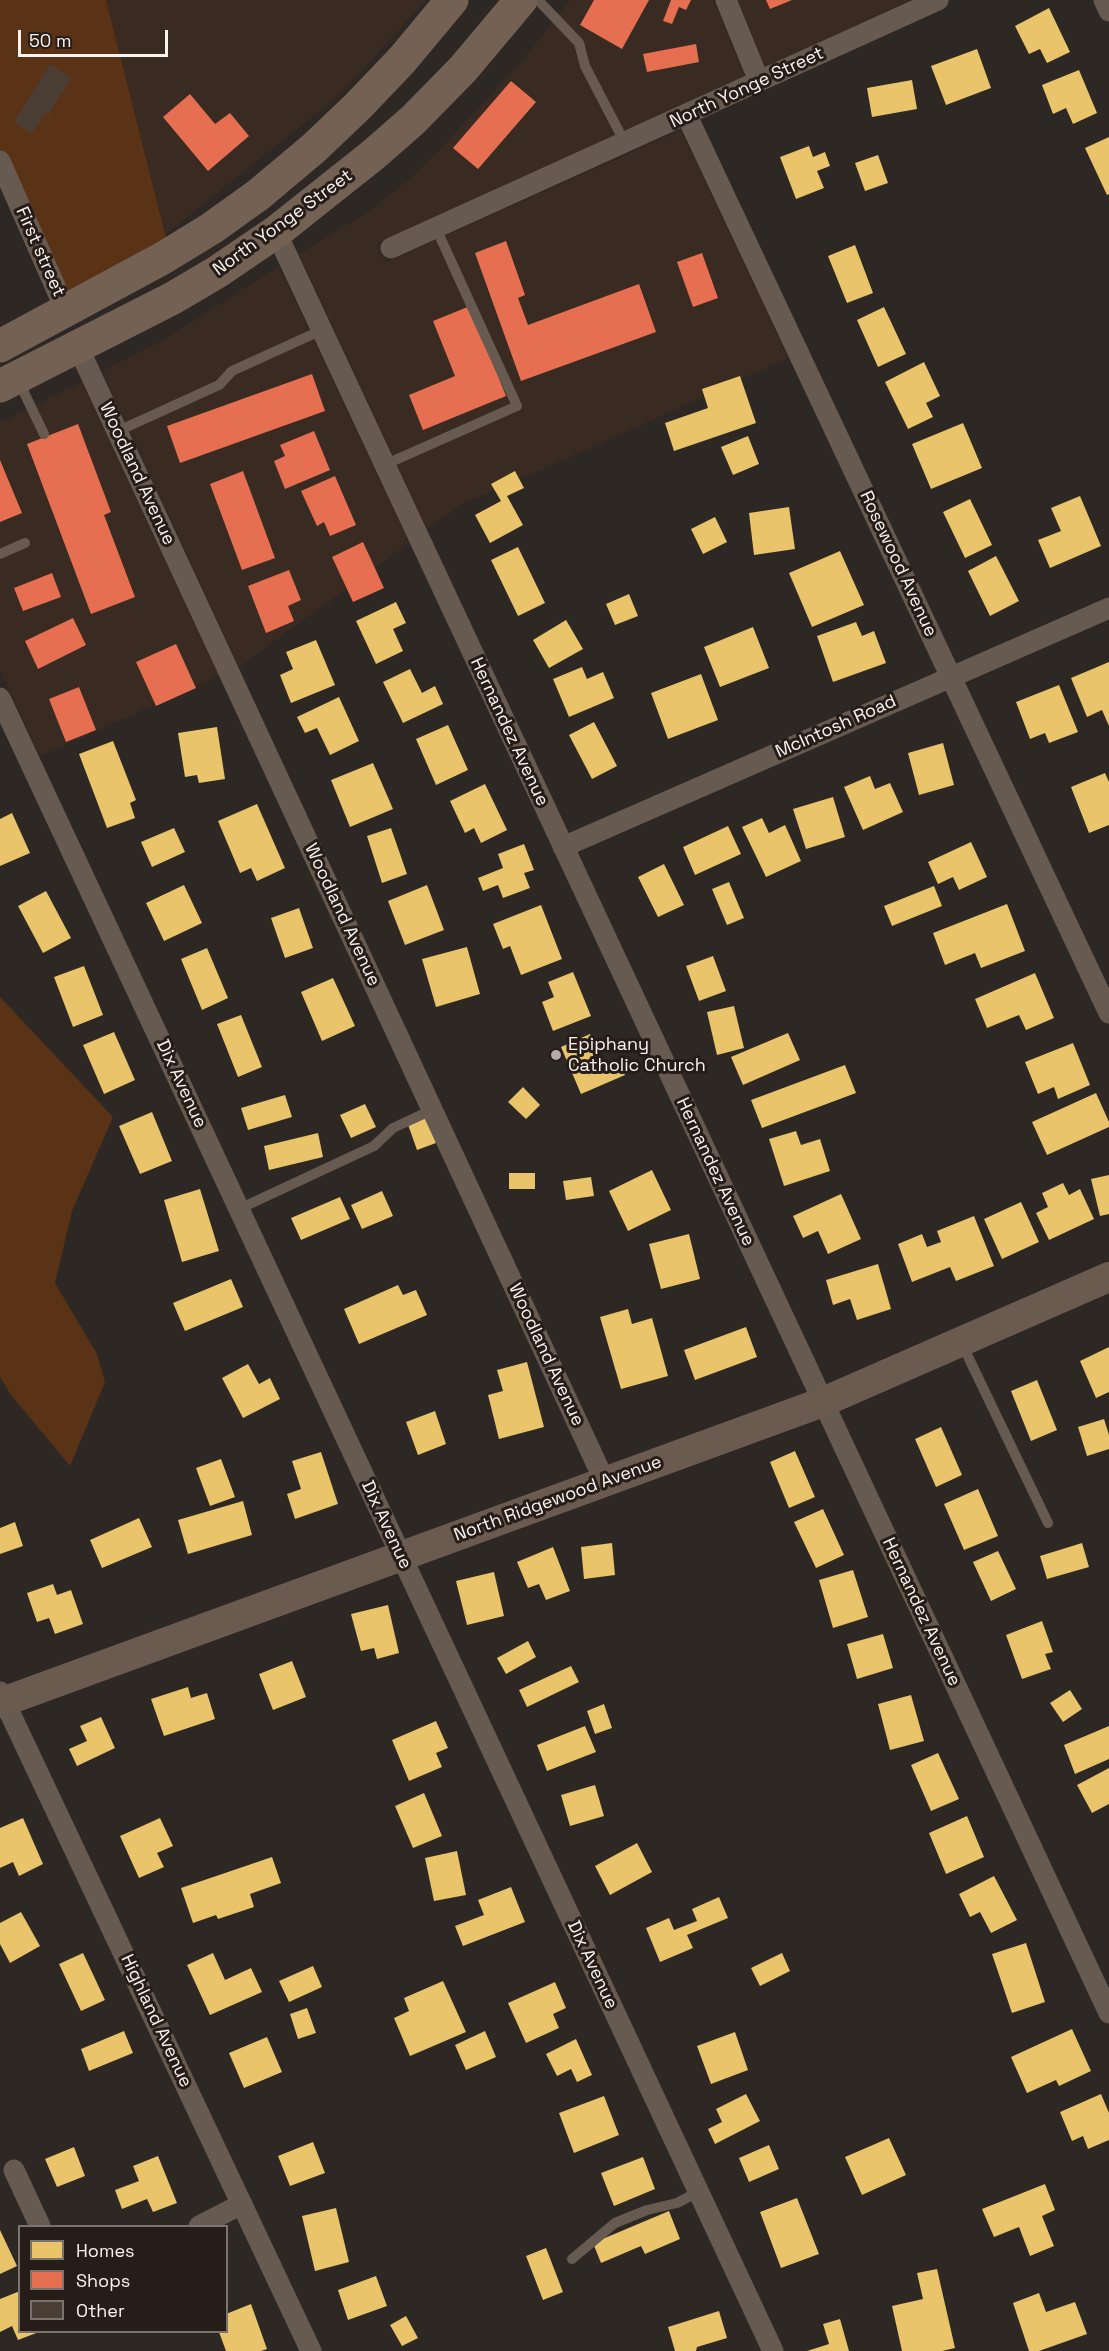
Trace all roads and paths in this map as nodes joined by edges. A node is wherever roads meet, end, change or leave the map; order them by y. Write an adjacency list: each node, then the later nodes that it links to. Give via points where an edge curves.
1 (452, 0): 11 (main road, North Yonge Street, via 402,60)
2 (521, 0): 15 (main road, North Yonge Street, via 463,69 413,120)
3 (538, 0): 10 (lane, via 579,43 585,66)
4 (726, 0): 8 (street)
5 (938, 0): 8 (street, North Yonge Street)
6 (1104, 0): 7 (street)
7 (1109, 11)
8 (759, 81): 9 (street, North Yonge Street)
9 (687, 116): 10 (street, North Yonge Street); 29 (street, Rosewood Avenue)
10 (625, 143): 14 (street, North Yonge Street)
11 (314, 148): 13 (main road, North Yonge Street); 15 (main road, via 278,212)
12 (0, 161): 18 (street, First street)
13 (249, 201): 17 (main road, via 248,219 240,236); 18 (main road, North Yonge Street, via 164,258)
14 (436, 228): 16 (street, North Yonge Street); 25 (lane, via 517,406)
15 (276, 232): 17 (main road, North Yonge Street); 19 (street, Hernandez Avenue)
16 (391, 248)
17 (208, 277): 21 (main road, North Yonge Street)
18 (66, 311): 20 (main road, North Yonge Street)
19 (322, 330): 23 (lane, via 232,371 219,385); 25 (street, Hernandez Avenue)
20 (0, 346)
21 (78, 347): 22 (main road, North Yonge Street); 23 (street, Woodland Avenue)
22 (9, 382): 24 (lane)
23 (118, 431): 33 (street, Woodland Avenue)
24 (44, 434)
25 (384, 465): 31 (street, Hernandez Avenue)
26 (25, 543): 27 (lane)
27 (0, 554)
28 (1109, 608): 29 (street, McIntosh Road)
29 (951, 676): 31 (street, McIntosh Road); 32 (street, Rosewood Avenue)
30 (1, 704): 34 (street, Dix Avenue)
31 (562, 847): 37 (street, Hernandez Avenue)
32 (1109, 1013)
33 (432, 1110): 34 (lane, via 393,1128 374,1146); 38 (street, Woodland Avenue)
34 (239, 1209): 40 (street, Dix Avenue)
35 (1109, 1277): 36 (street, North Ridgewood Avenue)
36 (961, 1342): 37 (street, North Ridgewood Avenue); 39 (lane)
37 (824, 1402): 38 (street, North Ridgewood Avenue); 42 (street, Hernandez Avenue)
38 (605, 1482): 40 (street, North Ridgewood Avenue)
39 (1048, 1523)
40 (401, 1556): 41 (street, North Ridgewood Avenue); 44 (street, Dix Avenue)
41 (2, 1699): 45 (street, Highland Avenue)
42 (1109, 2013)
43 (14, 2170): 46 (street)
44 (698, 2192): 48 (lane, via 615,2223); 50 (street, Dix Avenue)
45 (242, 2204): 47 (street); 49 (street, Highland Avenue)
46 (40, 2225)
47 (201, 2225)
48 (572, 2259)
49 (311, 2351)
50 (773, 2351)

